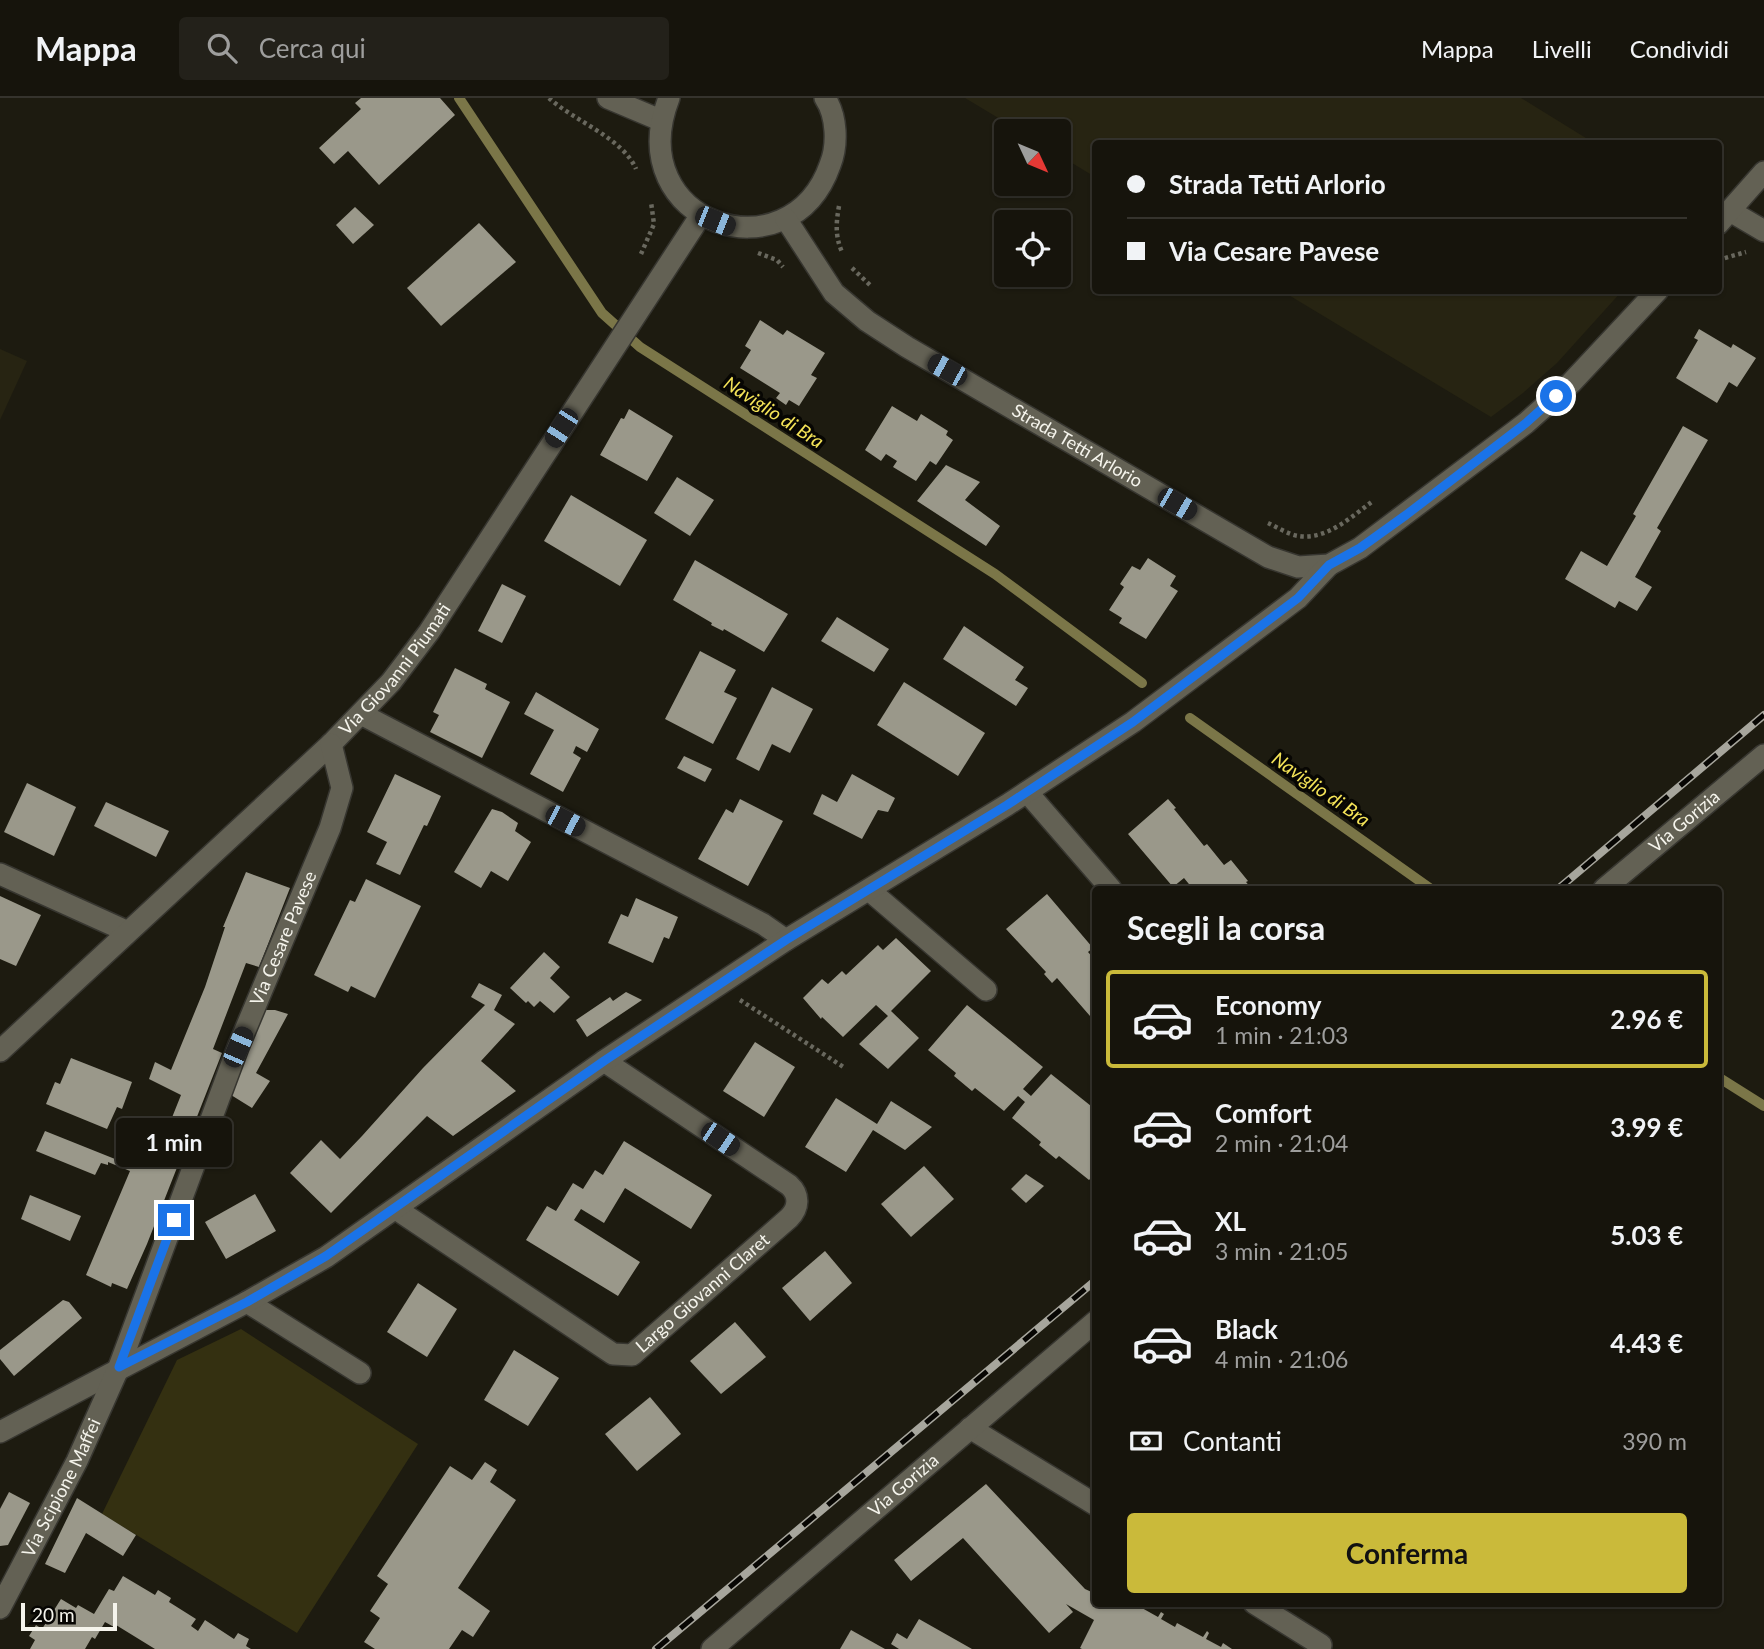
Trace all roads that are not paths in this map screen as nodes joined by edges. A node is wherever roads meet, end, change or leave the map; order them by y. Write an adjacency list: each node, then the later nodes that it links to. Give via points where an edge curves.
1 (608, 98): 4 (street)
2 (669, 98): 4 (street)
3 (825, 98): 8 (street, via 835,129 834,156 825,182 808,204)
4 (660, 120): 6 (street, via 659,148 665,175 680,198)
5 (1764, 172): 7 (street)
6 (701, 215): 8 (street, via 728,226 758,227); 12 (street, Via Giovanni Piumati, via 429,632)
7 (1724, 217): 9 (street)
8 (786, 219): 11 (street, Strada Tetti Arlorio, via 834,293 907,347 1268,556 1298,567)
9 (1764, 232)
10 (1654, 294): 11 (street, Strada Tetti Arlorio, via 1571,383 1526,423 1406,515)
11 (1329, 565): 15 (street, via 1298,598 1133,722)
12 (361, 714): 13 (street, Via Giovanni Piumati); 21 (street)
13 (331, 744): 20 (street, Via Giovanni Piumati); 28 (street, Via Cesare Pavese, via 342,788 330,828 238,1047)
14 (1764, 755): 18 (street, Via Gorizia)
15 (1027, 792): 17 (street); 19 (street)
16 (0, 874): 20 (street)
17 (1108, 886)
18 (1608, 886)
19 (869, 890): 21 (street); 22 (street)
20 (126, 932): 23 (street, Via Giovanni Piumati)
21 (786, 940): 24 (street)
22 (986, 990)
23 (0, 1051)
24 (604, 1061): 25 (street); 25 (street, Largo Giovanni Claret, via 789,1185 797,1201 794,1214 632,1355 612,1354)
25 (396, 1209): 26 (street)
26 (247, 1302): 28 (street); 29 (street)
27 (1092, 1324): 30 (street, Via Gorizia)
28 (119, 1367): 31 (street); 34 (street, Via Scipione Maffei, via 77,1461)
29 (360, 1373)
30 (970, 1428): 32 (street); 36 (street, Via Gorizia)
31 (0, 1432)
32 (1092, 1504)
33 (1261, 1607): 35 (street)
34 (0, 1608)
35 (1321, 1644)
36 (721, 1647)

